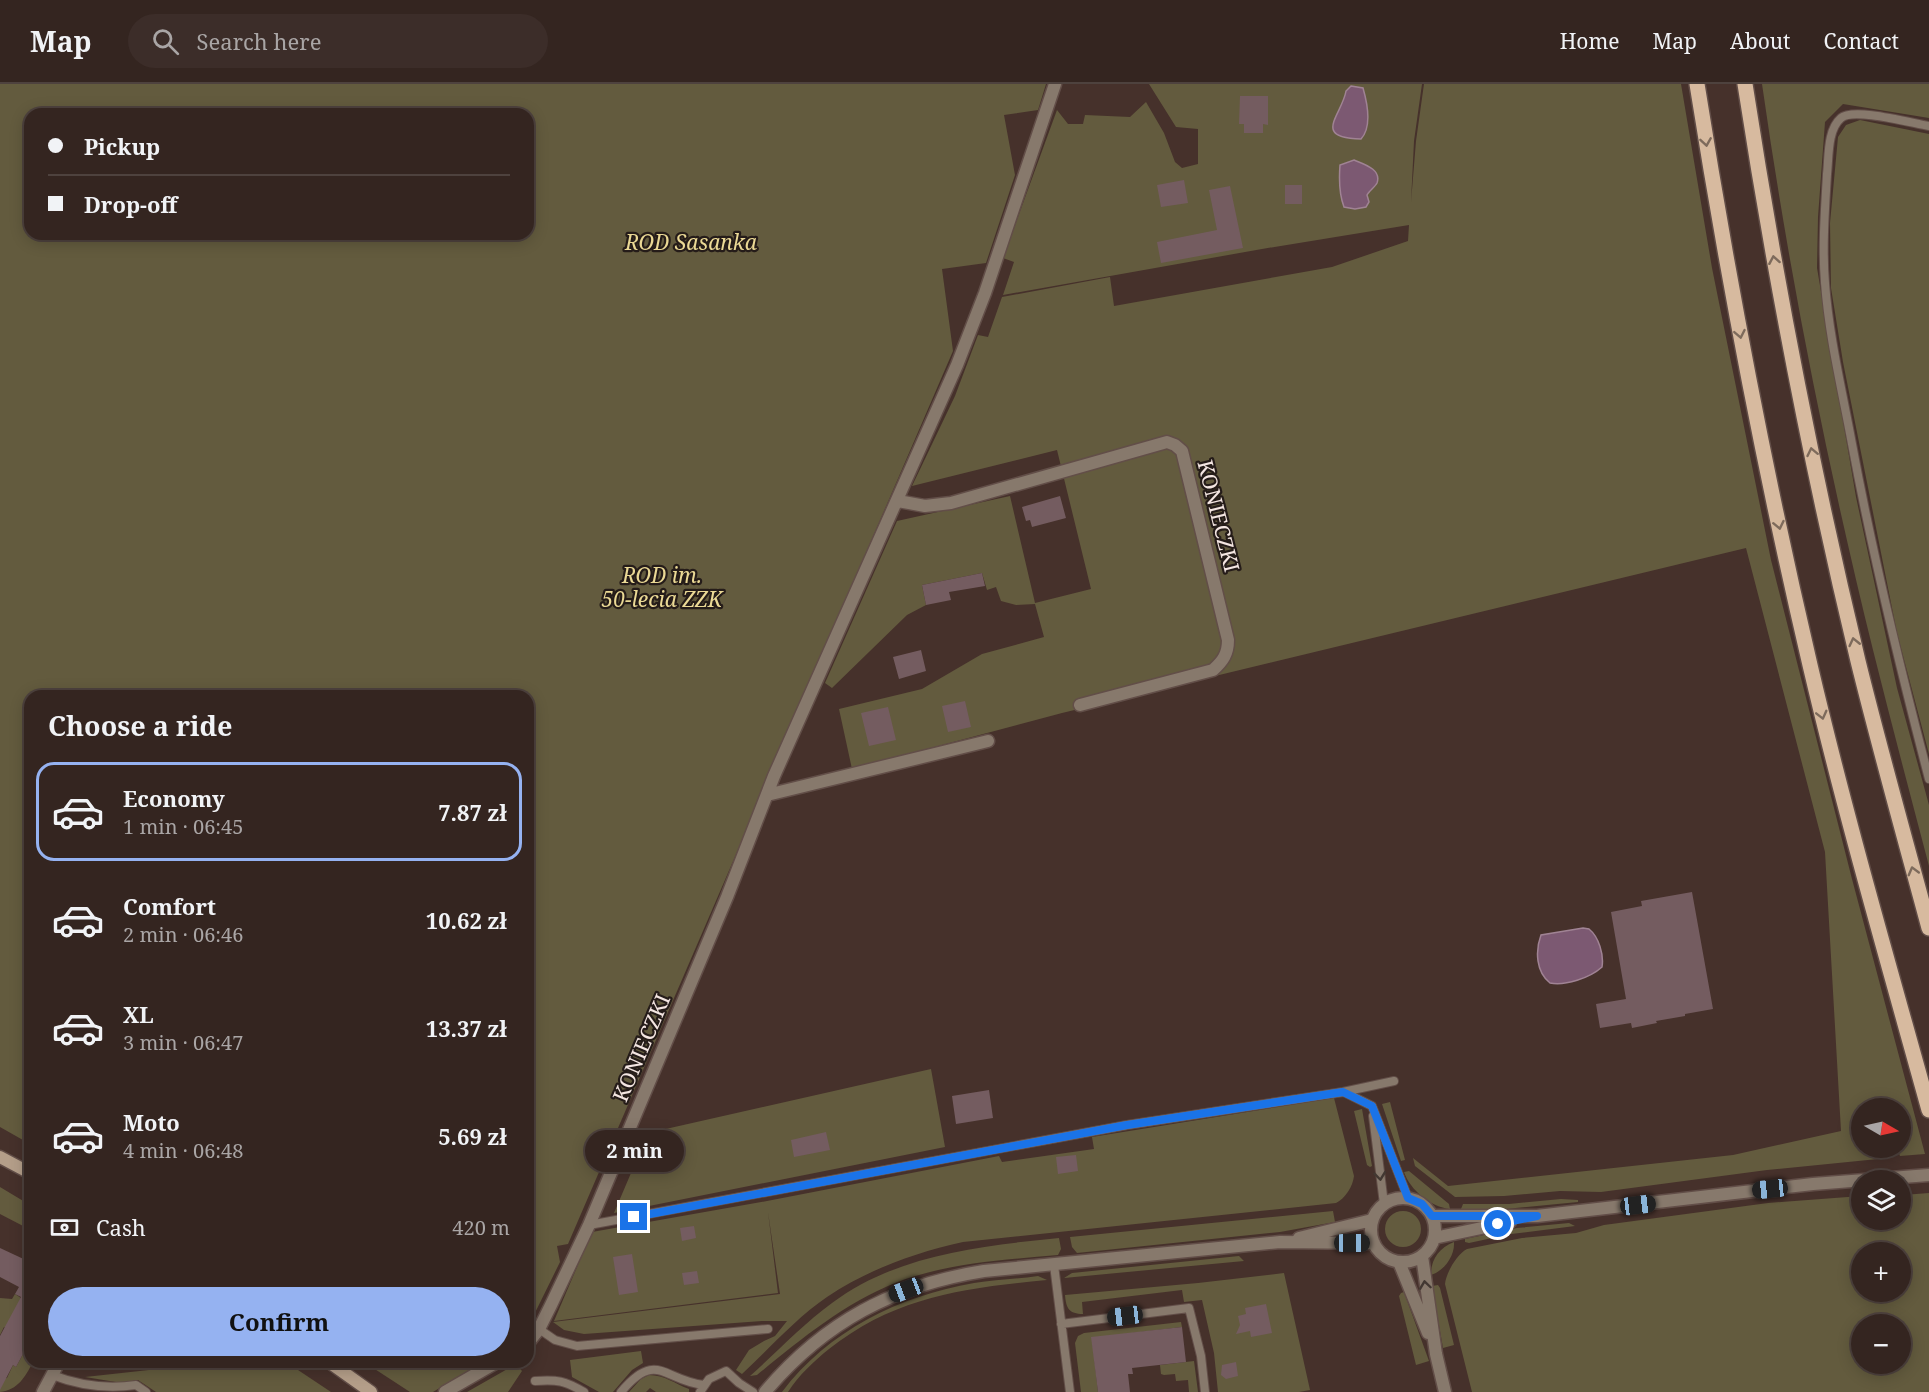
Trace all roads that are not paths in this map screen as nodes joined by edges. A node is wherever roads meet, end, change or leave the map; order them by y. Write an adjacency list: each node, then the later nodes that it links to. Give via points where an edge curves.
1 (1055, 84): 5 (street, KONIECZKI, via 985,293)
2 (1697, 84): 14 (main road, one-way to 14, via 1738,324 1808,655)
3 (1745, 84): 10 (main road, one-way to 3, via 1858,662 1829,532 1783,310)
4 (1929, 126): 8 (lane, via 1865,114 1843,116 1835,124 1829,148 1823,249 1831,331 1865,514)
5 (897, 501): 6 (street, KONIECZKI, via 925,506 951,503 1167,442 1182,451 1228,651 1213,670); 9 (street, KONIECZKI)
6 (1080, 705)
7 (988, 741): 9 (street)
8 (1929, 779)
9 (766, 795): 23 (street, KONIECZKI)
10 (1929, 928)
11 (1394, 1081): 12 (lane)
12 (1343, 1092): 13 (lane); 23 (lane, via 1127,1125)
13 (1372, 1106): 18 (lane); 19 (lane, one-way to 19)
14 (1929, 1110)
15 (0, 1157): 16 (street)
16 (24, 1170)
17 (1929, 1175): 21 (street, via 1813,1184)
18 (1408, 1198): 19 (street, via 1395,1198); 20 (street, via 1422,1204)
19 (1384, 1204): 22 (street)
20 (1432, 1216): 21 (street); 24 (street)
21 (1537, 1216): 24 (street)
22 (1372, 1221): 25 (street); 26 (street)
23 (589, 1225): 31 (street, KONIECZKI)
24 (1434, 1238): 27 (street)
25 (1280, 1242): 26 (street); 29 (street)
26 (1374, 1243): 28 (street, via 1384,1256)
27 (1422, 1256): 28 (street); 34 (street, one-way to 27)
28 (1399, 1262): 34 (street)
29 (1054, 1265): 30 (lane); 49 (street, via 951,1276 890,1296 828,1332)
30 (1061, 1323): 50 (lane); 51 (lane, via 1189,1308)
31 (539, 1329): 32 (lane, via 555,1340 577,1346); 33 (street, KONIECZKI)
32 (768, 1329)
33 (534, 1335)
34 (1436, 1354): 52 (street)
35 (55, 1368): 38 (street)
36 (337, 1368): 44 (street)
37 (487, 1368): 45 (street)
38 (51, 1375): 41 (lane); 42 (street)
39 (535, 1380): 46 (lane, via 565,1381)
40 (702, 1388): 47 (lane, via 658,1370 637,1374); 48 (lane, via 714,1375 726,1371)
41 (118, 1390): 43 (lane, via 136,1385)
42 (43, 1392)
43 (146, 1392)
44 (371, 1392)
45 (445, 1392)
46 (584, 1392)
47 (621, 1392)
48 (753, 1392)
49 (765, 1392)
50 (1070, 1392)
51 (1205, 1392)
52 (1446, 1392)

